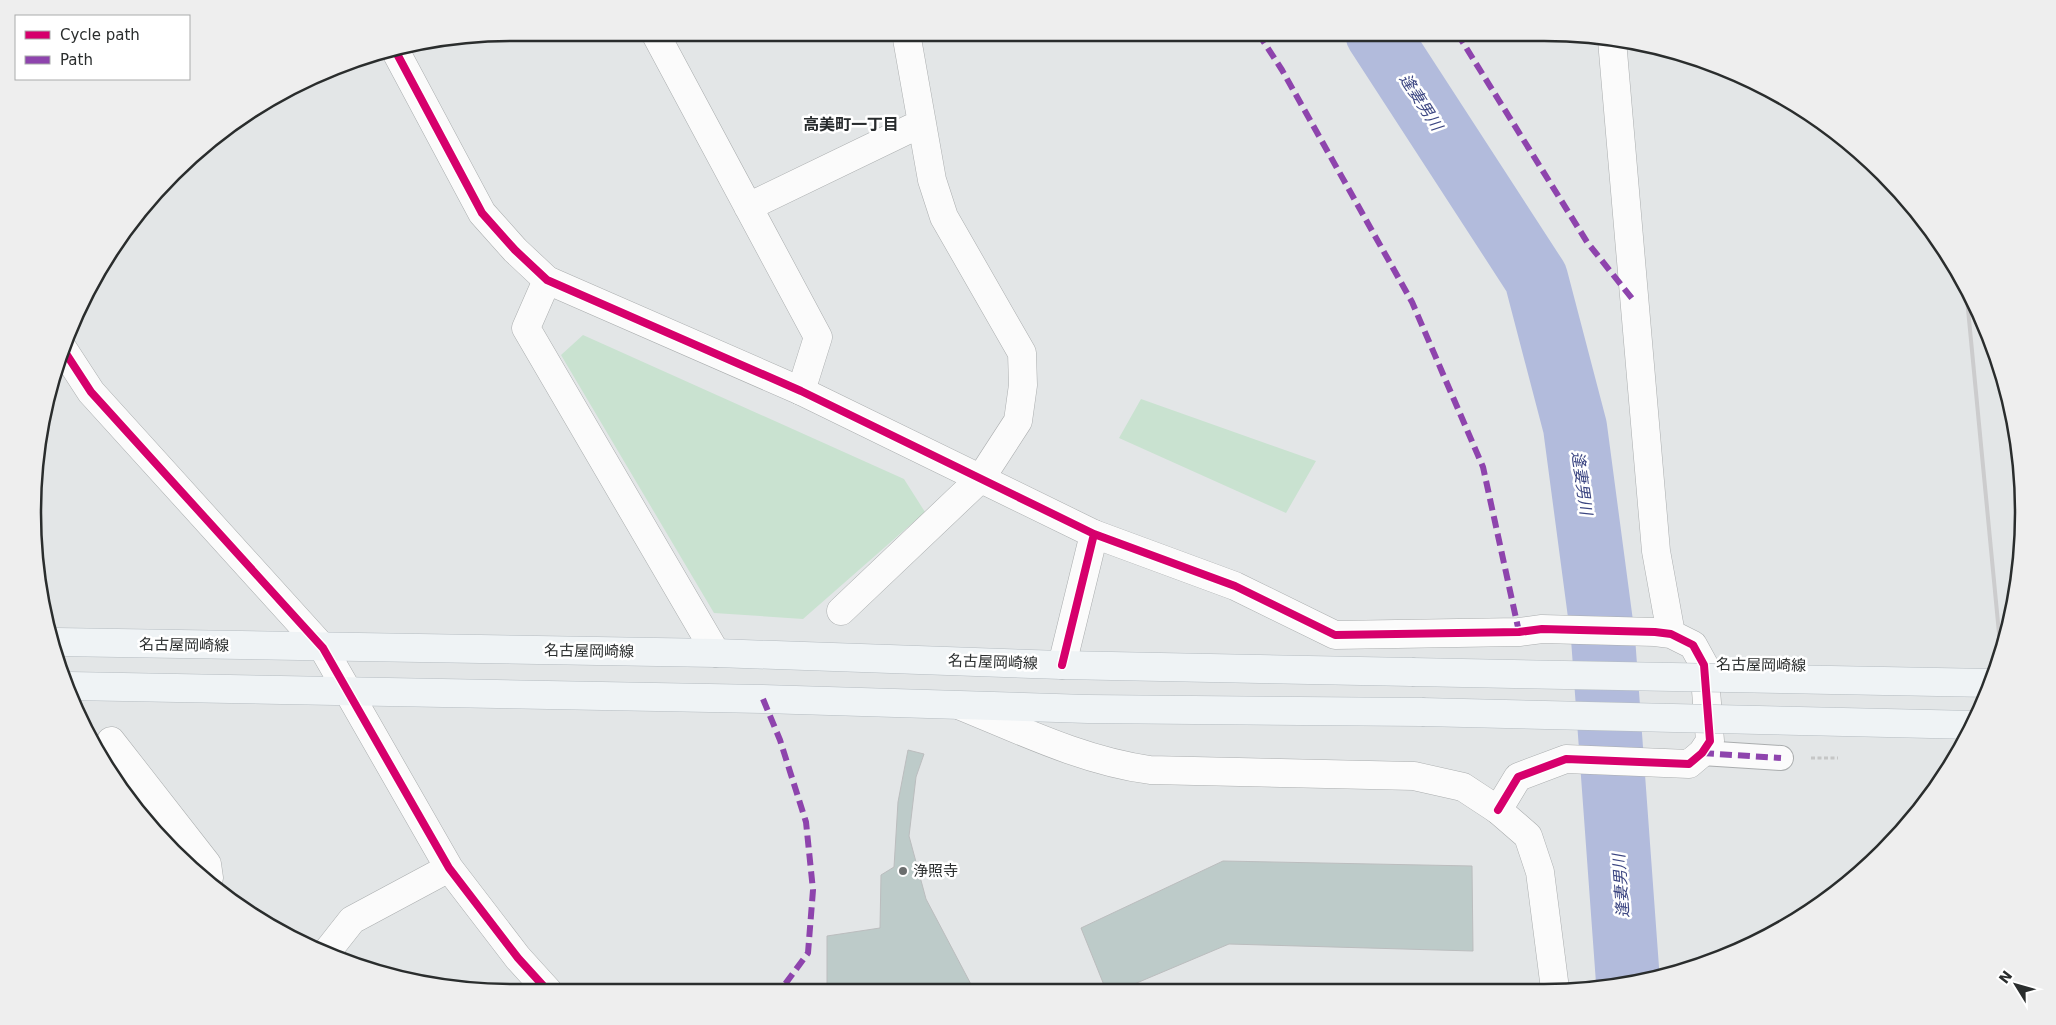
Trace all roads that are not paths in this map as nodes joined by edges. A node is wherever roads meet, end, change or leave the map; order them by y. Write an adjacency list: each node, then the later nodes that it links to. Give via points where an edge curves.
1 (659, 41): 6 (street)
2 (907, 41): 5 (street)
3 (1613, 46): 13 (street)
4 (398, 55): 7 (street, via 482,213)
5 (922, 122): 6 (street); 10 (street, via 932,180 944,217 1022,354 1023,385 1018,421)
6 (748, 207): 9 (street, via 818,337)
7 (547, 280): 9 (street); 16 (street, via 526,328)
8 (68, 356): 15 (street, via 91,392)
9 (801, 392): 10 (street)
10 (981, 478): 11 (street); 12 (street)
11 (1094, 534): 13 (street, via 1235,586 1335,635 1542,629); 17 (street)
12 (841, 611)
13 (1663, 633): 25 (street, via 1693,646 1704,665 1710,742)
14 (59, 642): 15 (main road, 名古屋岡崎線)
15 (323, 648): 16 (main road, 名古屋岡崎線); 20 (street)
16 (716, 653): 17 (main road, 名古屋岡崎線)
17 (1062, 665): 18 (main road, 名古屋岡崎線, bridge)
18 (1983, 683)
19 (74, 686): 20 (main road)
20 (348, 690): 21 (main road); 27 (street)
21 (957, 705): 22 (main road, bridge); 26 (street, via 1053,744 1119,766 1150,770 1414,776 1463,787)
22 (1964, 725)
23 (111, 741): 28 (street, via 207,864)
24 (1781, 758): 25 (street)
25 (1696, 759): 26 (street, via 1566,759 1518,778)
26 (1498, 810): 31 (street, via 1528,836 1540,872)
27 (449, 868): 29 (street, via 352,920); 30 (street)
28 (208, 872)
29 (330, 947)
30 (542, 984)
31 (1554, 984)

